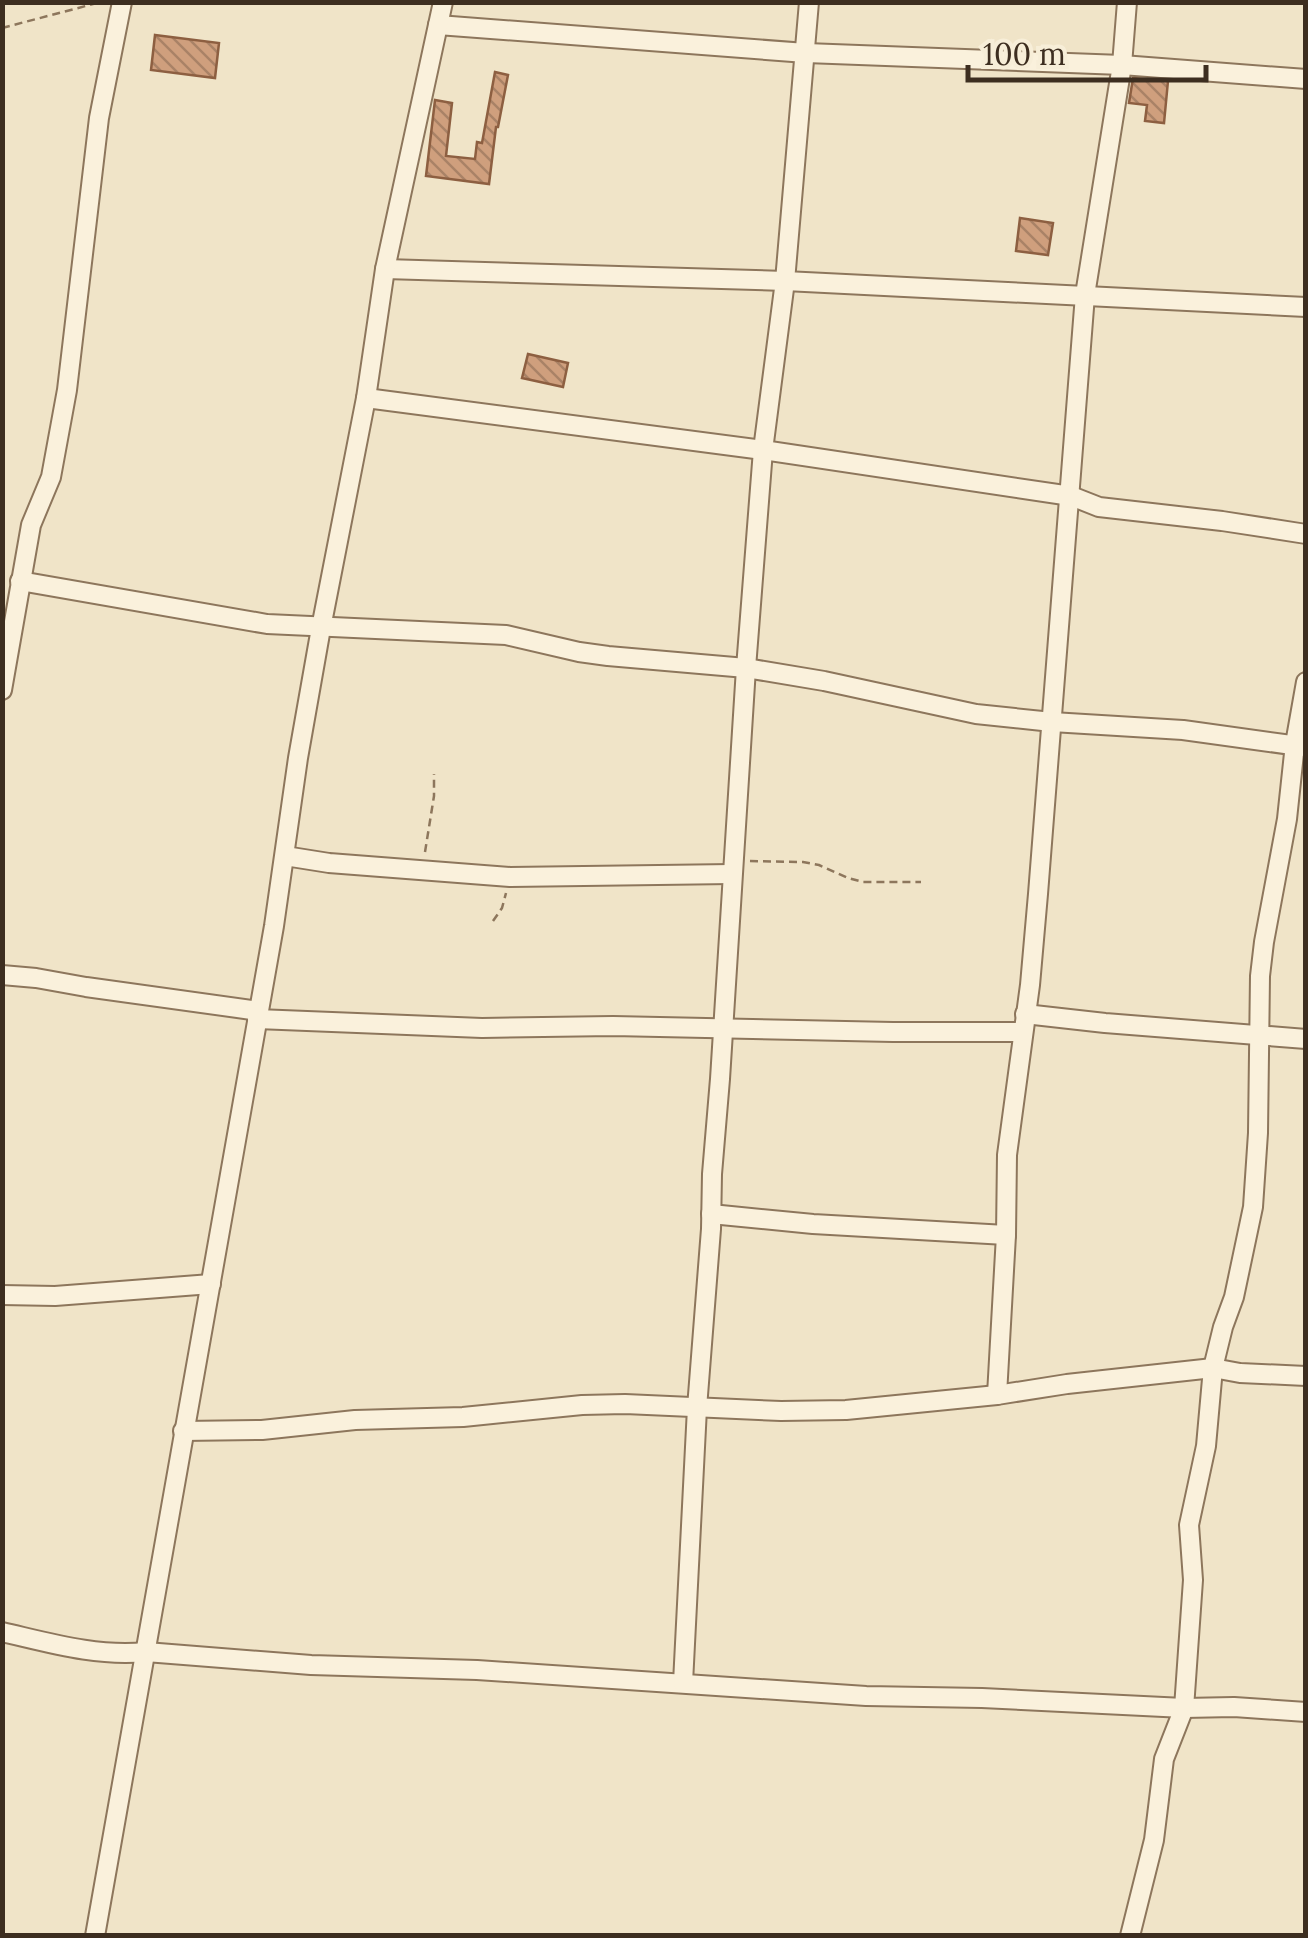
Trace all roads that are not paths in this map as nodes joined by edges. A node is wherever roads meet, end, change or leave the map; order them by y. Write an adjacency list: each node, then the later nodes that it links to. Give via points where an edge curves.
1 (122, 2): 17 (street, via 99,118 67,390 51,477 31,525)
2 (443, 2): 5 (street)
3 (809, 2): 6 (street)
4 (1128, 2): 7 (street)
5 (438, 25): 6 (street); 9 (street)
6 (806, 53): 7 (street); 10 (street)
7 (1122, 65): 8 (street); 11 (street)
8 (1306, 79)
9 (385, 269): 10 (street); 13 (street)
10 (785, 281): 11 (street); 14 (street)
11 (1085, 295): 12 (street); 15 (street)
12 (1306, 308)
13 (366, 398): 14 (street); 18 (street)
14 (763, 450): 15 (street); 19 (street)
15 (1071, 496): 16 (street, via 1098,506); 22 (street)
16 (1306, 534)
17 (20, 582): 18 (street); 21 (street)
18 (321, 628): 19 (street, via 486,632 608,656); 24 (street)
19 (746, 668): 22 (street, via 976,714); 25 (street)
20 (1306, 682): 23 (street)
21 (2, 690)
22 (1052, 722): 23 (street); 28 (street)
23 (1300, 746): 30 (street, via 1264,942)
24 (285, 856): 25 (street, via 510,877); 27 (street)
25 (733, 867): 29 (street)
26 (2, 975): 27 (street)
27 (258, 1015): 29 (street, via 482,1028); 34 (street)
28 (1024, 1023): 29 (street, via 893,1032); 30 (street); 33 (street, via 1006,1155)
29 (723, 1029): 32 (street)
30 (1260, 1036): 31 (street); 36 (street, via 1253,1207)
31 (1306, 1039)
32 (711, 1214): 33 (street); 39 (street)
33 (1006, 1236): 38 (street)
34 (211, 1284): 35 (street); 40 (street)
35 (2, 1295)
36 (1213, 1368): 37 (street); 38 (street); 44 (street, via 1189,1525 1193,1580)
37 (1306, 1376)
38 (997, 1395): 39 (street, via 846,1410)
39 (697, 1408): 40 (street, via 582,1405); 43 (street)
40 (183, 1431): 42 (street)
41 (2, 1632): 42 (street, via 98,1652)
42 (146, 1652): 43 (street); 46 (street)
43 (683, 1683): 44 (street)
44 (1184, 1708): 45 (street); 47 (street, via 1164,1759 1154,1840)
45 (1306, 1712)
46 (95, 1936)
47 (1130, 1936)

